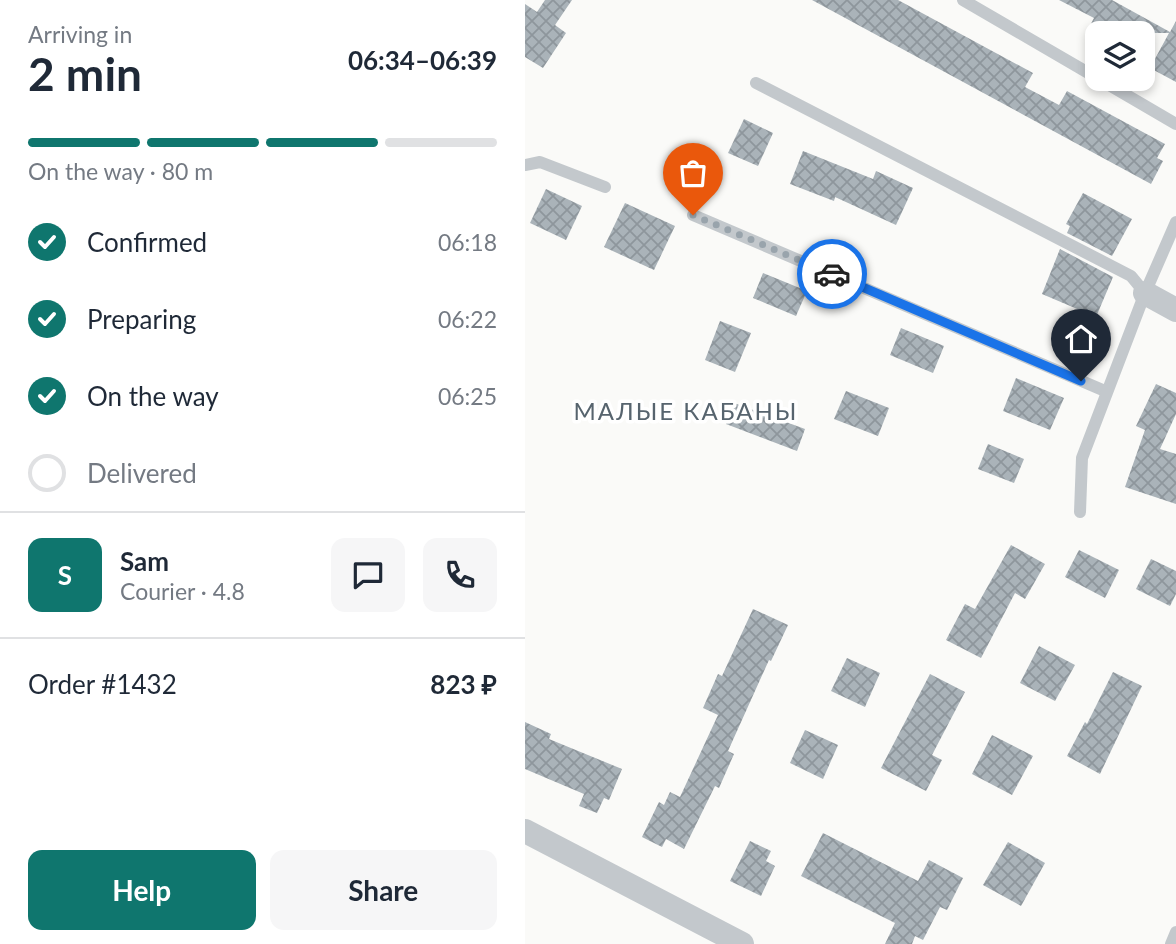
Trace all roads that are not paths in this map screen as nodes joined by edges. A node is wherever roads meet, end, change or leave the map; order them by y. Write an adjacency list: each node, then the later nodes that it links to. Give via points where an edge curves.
1 (963, 0): 2 (lane)
2 (1085, 70)
3 (756, 83): 10 (lane, via 1131,276)
4 (1120, 91): 5 (lane)
5 (1176, 124)
6 (525, 165): 7 (lane, via 540,162)
7 (605, 187)
8 (693, 215): 12 (lane)
9 (1176, 222): 10 (lane)
10 (1145, 293): 11 (street); 12 (lane)
11 (1176, 310)
12 (1105, 391): 13 (lane, via 1082,458)
13 (1080, 512)
14 (525, 831): 16 (street)
15 (1176, 932): 17 (lane)
16 (742, 944)
17 (1171, 944)

